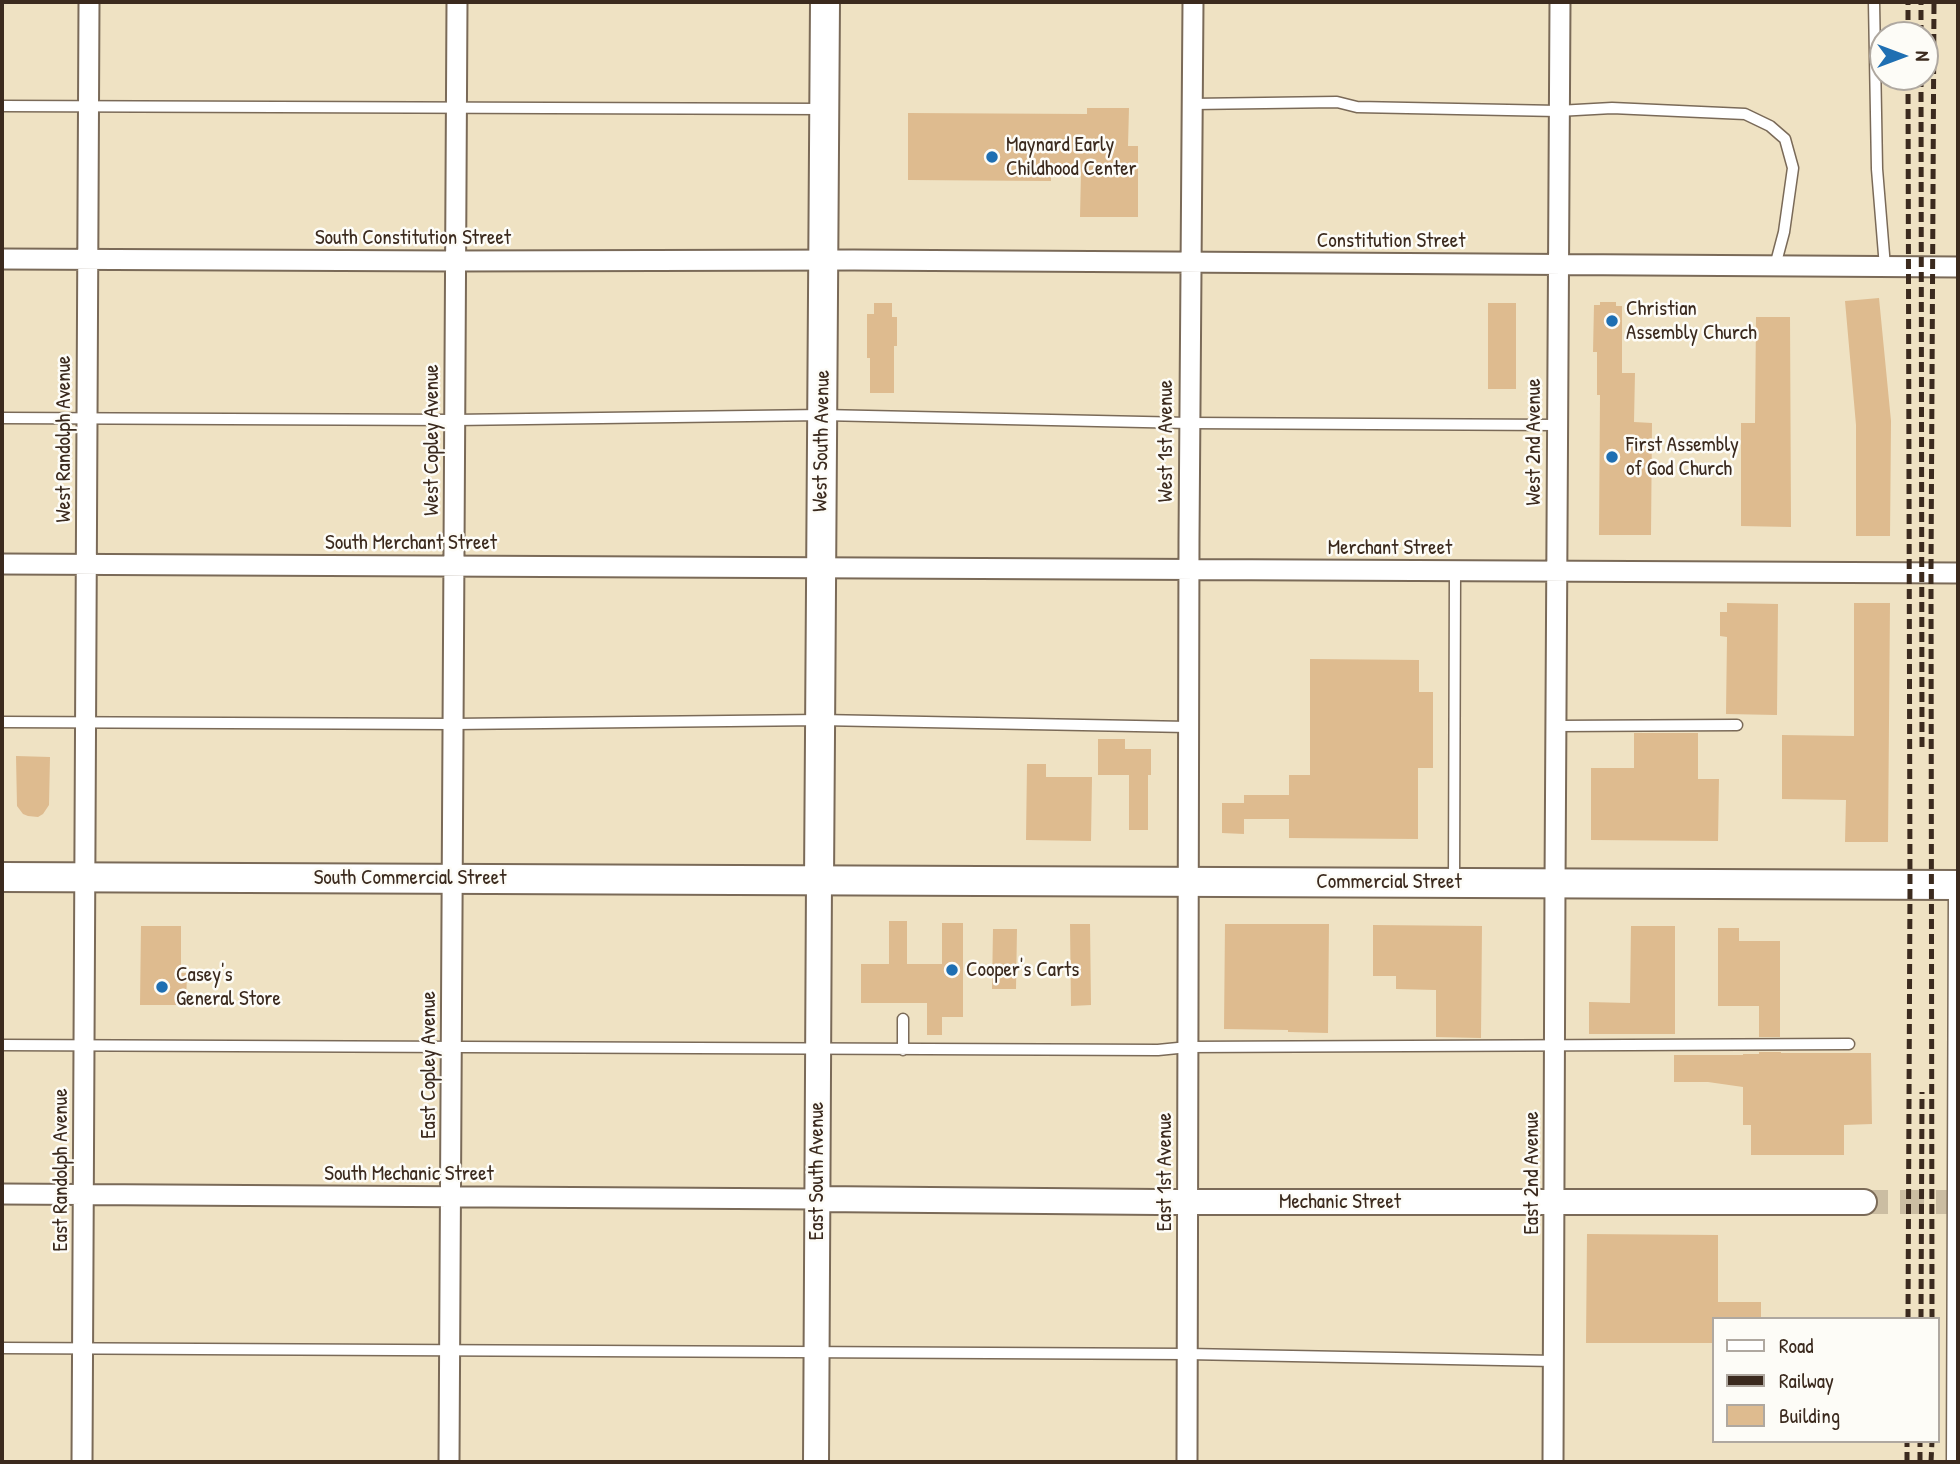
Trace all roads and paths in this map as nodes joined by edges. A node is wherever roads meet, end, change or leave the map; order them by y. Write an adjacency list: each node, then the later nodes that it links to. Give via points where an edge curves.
1 (89, 2): 9 (street, West Randolph Avenue)
2 (457, 2): 10 (street, West Copley Avenue)
3 (825, 2): 11 (main road, West South Avenue)
4 (1193, 2): 7 (street, West 1st Avenue)
5 (1560, 2): 12 (street, West 2nd Avenue)
6 (1874, 2): 20 (lane, via 1877,169)
7 (1192, 104): 12 (lane, via 1337,102 1357,107); 17 (street, West 1st Avenue)
8 (2, 106): 9 (lane)
9 (88, 106): 10 (lane); 14 (street, West Randolph Avenue)
10 (456, 108): 11 (lane); 16 (street, West Copley Avenue)
11 (824, 109): 15 (main road, West South Avenue)
12 (1558, 111): 18 (street, West 2nd Avenue); 19 (lane, via 1612,108 1745,114 1770,126 1785,139 1793,168)
13 (2, 259): 14 (street, South Constitution Street)
14 (88, 259): 16 (street, South Constitution Street); 24 (street, West Randolph Avenue)
15 (824, 260): 16 (street, South Constitution Street); 17 (street, Constitution Street); 22 (main road, West South Avenue)
16 (455, 261): 25 (street, West Copley Avenue)
17 (1190, 263): 18 (street, Constitution Street); 26 (street, West 1st Avenue)
18 (1558, 265): 19 (street, Constitution Street); 27 (street, West 2nd Avenue)
19 (1775, 266): 20 (street, Constitution Street)
20 (1885, 267): 21 (street, Constitution Street)
21 (1958, 267)
22 (822, 415): 25 (lane); 26 (lane); 31 (main road, West South Avenue)
23 (2, 418): 24 (lane)
24 (87, 418): 25 (lane); 29 (street, West Randolph Avenue)
25 (454, 420): 30 (street, West Copley Avenue)
26 (1189, 423): 27 (lane); 32 (street, West 1st Avenue)
27 (1557, 425): 34 (street, West 2nd Avenue)
28 (2, 564): 29 (street, South Merchant Street)
29 (86, 564): 30 (street, South Merchant Street); 38 (street, West Randolph Avenue)
30 (454, 566): 31 (street, South Merchant Street); 39 (street, West Copley Avenue)
31 (821, 567): 32 (street, Merchant Street); 36 (main road, West South Avenue)
32 (1189, 569): 33 (street, Merchant Street); 42 (street, West 1st Avenue)
33 (1455, 571): 34 (street, Merchant Street); 48 (lane)
34 (1556, 571): 35 (street, Merchant Street); 41 (street, West 2nd Avenue)
35 (1958, 573)
36 (820, 720): 39 (lane); 42 (lane); 46 (main road, West South Avenue)
37 (2, 722): 38 (lane)
38 (86, 722): 39 (lane); 44 (street, West Randolph Avenue)
39 (453, 724): 45 (street, West Copley Avenue)
40 (1737, 725): 41 (lane)
41 (1556, 726): 49 (street, West 2nd Avenue)
42 (1188, 727): 47 (street, West 1st Avenue)
43 (2, 877): 44 (main road, South Commercial Street)
44 (85, 877): 45 (main road, South Commercial Street); 55 (street, East Randolph Avenue)
45 (452, 879): 46 (main road, South Commercial Street); 57 (street, East Copley Avenue)
46 (819, 880): 47 (main road, Commercial Street); 59 (street, East South Avenue)
47 (1188, 881): 48 (main road, Commercial Street); 58 (street, East 1st Avenue)
48 (1454, 882): 49 (main road, Commercial Street)
49 (1555, 883): 50 (main road, Commercial Street); 56 (street, East 2nd Avenue)
50 (1956, 885): 52 (lane)
51 (903, 1018): 60 (lane)
52 (1956, 1043): 61 (lane)
53 (1849, 1044): 56 (lane)
54 (2, 1045): 55 (lane)
55 (84, 1046): 57 (lane); 63 (street, East Randolph Avenue)
56 (1555, 1046): 58 (lane); 68 (street, East 2nd Avenue)
57 (452, 1047): 59 (lane); 64 (street, East Copley Avenue)
58 (1188, 1047): 60 (lane, via 1158,1051); 66 (street, East 1st Avenue)
59 (817, 1049): 60 (lane); 65 (street, East South Avenue)
60 (903, 1049)
61 (1956, 1155): 75 (lane)
62 (2, 1194): 63 (street, South Mechanic Street)
63 (84, 1195): 64 (street, South Mechanic Street); 70 (street, East Randolph Avenue)
64 (451, 1197): 65 (street, South Mechanic Street); 71 (street, East Copley Avenue)
65 (817, 1199): 66 (street, Mechanic Street); 72 (street, East South Avenue)
66 (1188, 1202): 68 (street, Mechanic Street); 73 (street, East 1st Avenue)
67 (1864, 1202): 68 (street, Mechanic Street)
68 (1555, 1203): 74 (street, East 2nd Avenue)
69 (2, 1348): 70 (lane)
70 (83, 1349): 71 (lane); 77 (street, East Randolph Avenue)
71 (450, 1352): 72 (lane); 78 (street, East Copley Avenue)
72 (817, 1353): 73 (lane); 79 (street, East South Avenue)
73 (1187, 1354): 74 (lane); 80 (street, East 1st Avenue)
74 (1554, 1361): 81 (street, East 2nd Avenue)
75 (1955, 1361): 76 (lane)
76 (1955, 1425): 82 (lane)
77 (82, 1462)
78 (449, 1462)
79 (816, 1462)
80 (1186, 1462)
81 (1553, 1462)
82 (1952, 1462)

